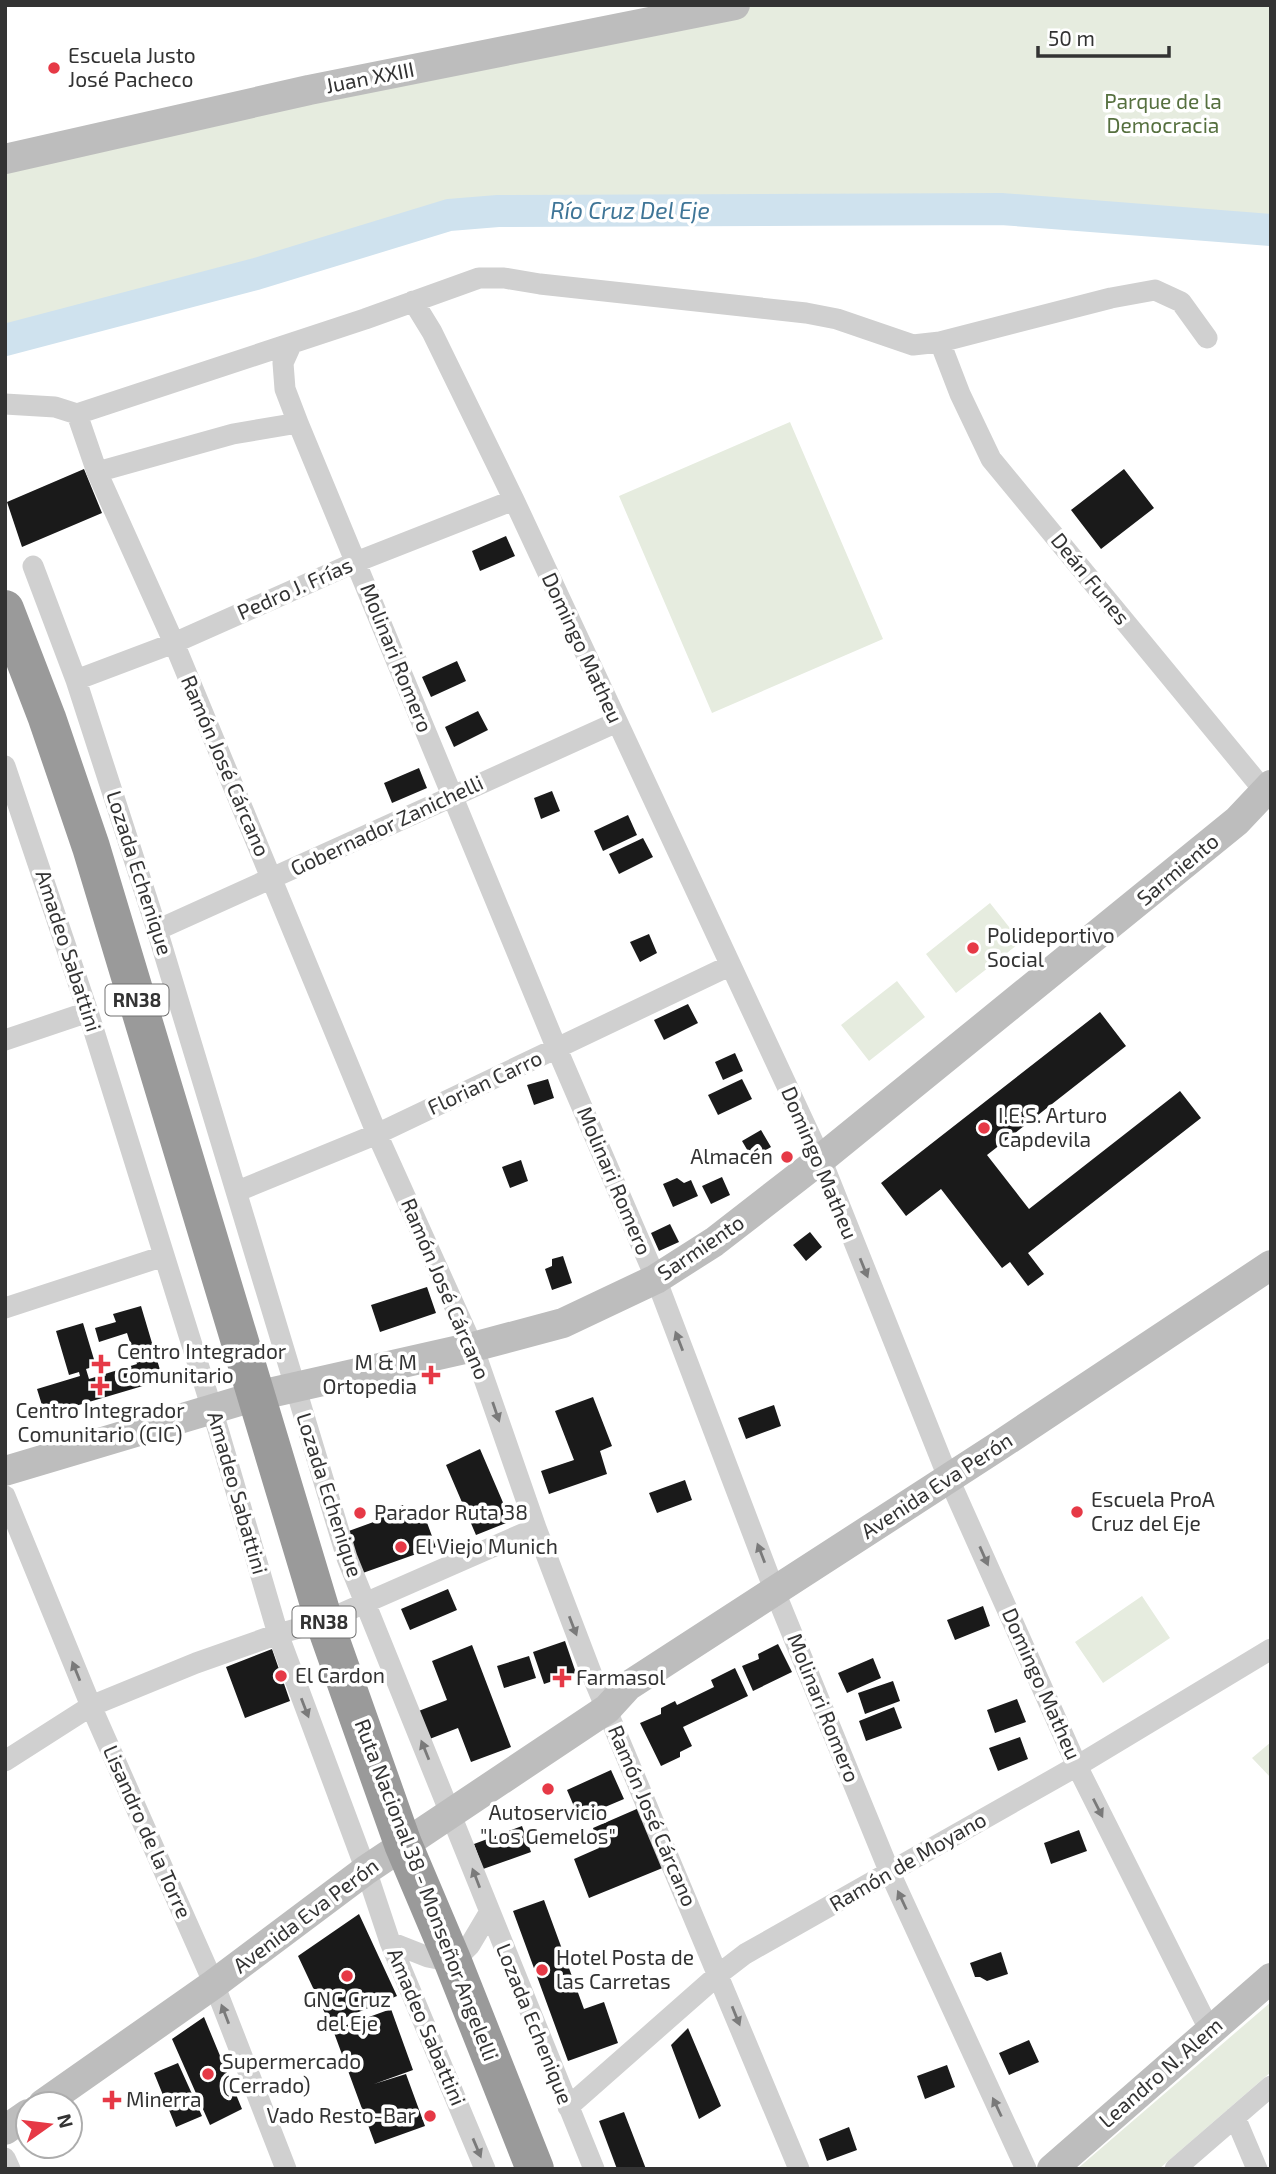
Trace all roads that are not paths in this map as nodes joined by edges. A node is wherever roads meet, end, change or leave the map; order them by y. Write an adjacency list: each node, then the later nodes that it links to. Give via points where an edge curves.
1 (736, 5): 2 (main road, Juan XXIII, via 309,90)
2 (5, 159)
3 (412, 302): 5 (street, via 479,278 504,278 806,313 913,345); 6 (street); 11 (street, Domingo Matheu, via 432,332)
4 (1207, 338): 5 (street, via 1181,302 1155,290)
5 (940, 341): 19 (street, Deán Funes, via 992,459)
6 (292, 343): 8 (street); 9 (street, Molinari Romero, via 283,363 285,389)
7 (5, 404): 8 (street, via 55,407)
8 (77, 414): 10 (street, Ramón José Cárcano)
9 (298, 423): 10 (street, via 233,434); 12 (street, Molinari Romero)
10 (97, 471): 15 (street, Ramón José Cárcano)
11 (514, 500): 12 (street, Pedro J. Frías); 17 (street, Domingo Matheu)
12 (356, 562): 15 (street, Pedro J. Frías); 20 (street, Molinari Romero)
13 (33, 566): 16 (street, Lozada Echenique)
14 (5, 609): 37 (highway, Ruta Nacional 38 - Monseñor Angelelli / RN38, via 91,847)
15 (173, 643): 16 (street, Pedro J. Frías); 21 (street, Ramón José Cárcano)
16 (76, 680): 22 (street, Lozada Echenique)
17 (617, 722): 20 (street, Gobernador Zanichelli); 23 (street, Domingo Matheu)
18 (5, 766): 24 (street, Amadeo Sabattini)
19 (1269, 792): 28 (main road, Sarmiento, via 1172,876)
20 (453, 796): 21 (street, Gobernador Zanichelli); 26 (street, Molinari Romero)
21 (272, 879): 22 (street, Gobernador Zanichelli); 27 (street, Ramón José Cárcano)
22 (157, 930): 29 (street, Lozada Echenique)
23 (729, 966): 26 (street, Florian Carro); 28 (street, Domingo Matheu)
24 (88, 1012): 25 (street); 30 (street, Amadeo Sabattini)
25 (5, 1040)
26 (557, 1049): 27 (street, Florian Carro); 32 (street, Molinari Romero)
27 (377, 1134): 29 (street, Florian Carro); 35 (street, Ramón José Cárcano)
28 (821, 1159): 32 (main road, Sarmiento, via 714,1242); 40 (street, Domingo Matheu, one-way to 40)
29 (238, 1191): 36 (street, Lozada Echenique)
30 (164, 1256): 34 (street); 38 (street, Amadeo Sabattini)
31 (1271, 1265): 40 (main road, Avenida Eva Perón, via 1008,1440)
32 (656, 1279): 35 (main road, Sarmiento, via 563,1323); 43 (street, Molinari Romero, one-way to 32)
33 (1271, 1289): 40 (main road, Avenida Eva Perón)
34 (5, 1308)
35 (474, 1347): 36 (main road, Sarmiento); 42 (street, Ramón José Cárcano, one-way to 42)
36 (295, 1387): 37 (main road, Sarmiento); 44 (street, Lozada Echenique)
37 (256, 1396): 38 (main road, Sarmiento); 45 (highway, Ruta Nacional 38 - Monseñor Angelelli / RN38)
38 (212, 1409): 39 (main road, Sarmiento); 46 (street, Amadeo Sabattini)
39 (5, 1471)
40 (952, 1485): 43 (main road, Avenida Eva Perón); 51 (street, Domingo Matheu, one-way to 51)
41 (5, 1496): 48 (street, Lisandro de la Torre, one-way to 41)
42 (537, 1528): 44 (street); 49 (street, Ramón José Cárcano, one-way to 49)
43 (778, 1598): 49 (main road, Avenida Eva Perón, via 628,1686); 55 (street, Molinari Romero)
44 (365, 1604): 45 (street); 52 (street, Lozada Echenique, one-way to 44)
45 (324, 1622): 46 (street); 53 (highway, Ruta Nacional 38 - Monseñor Angelelli / RN38)
46 (278, 1634): 48 (street); 54 (street, Amadeo Sabattini, one-way to 54)
47 (1271, 1649): 51 (street, Ramón de Moyano)
48 (91, 1706): 50 (street); 61 (street, Lisandro de la Torre)
49 (607, 1709): 52 (main road, Avenida Eva Perón); 59 (street, Ramón José Cárcano)
50 (5, 1761)
51 (1077, 1766): 55 (street, Ramón de Moyano); 62 (street, Domingo Matheu, one-way to 62)
52 (451, 1814): 53 (main road, Avenida Eva Perón); 56 (street, Lozada Echenique, one-way to 52)
53 (403, 1844): 54 (main road, Avenida Eva Perón); 58 (highway, Ruta Nacional 38 - Monseñor Angelelli / RN38)
54 (366, 1870): 57 (street, Amadeo Sabattini); 61 (main road, Avenida Eva Perón)
55 (890, 1873): 59 (street, Ramón de Moyano, via 745,1954); 74 (street, Molinari Romero, one-way to 55)
56 (489, 1913): 58 (street, via 470,1945); 65 (street, Lozada Echenique)
57 (390, 1942): 58 (street); 70 (street, Amadeo Sabattini, one-way to 70)
58 (453, 1962): 71 (highway, Ruta Nacional 38 - Monseñor Angelelli / RN38)
59 (719, 1974): 65 (street, Ramón de Moyano); 73 (street, Ramón José Cárcano, one-way to 73)
60 (1271, 1979): 62 (main road, Leandro N. Alem)
61 (214, 1984): 64 (main road, Avenida Eva Perón); 69 (street, Lisandro de la Torre, one-way to 61)
62 (1210, 2031): 75 (main road, Leandro N. Alem)
63 (1271, 2086): 66 (street)
64 (63, 2090)
65 (568, 2107): 72 (street, Lozada Echenique)
66 (1236, 2117): 76 (street); 77 (street)
67 (5, 2158): 68 (street)
68 (10, 2169)
69 (286, 2169)
70 (485, 2169)
71 (535, 2169)
72 (594, 2169)
73 (799, 2169)
74 (1026, 2169)
75 (1052, 2169)
76 (1175, 2169)
77 (1257, 2169)

